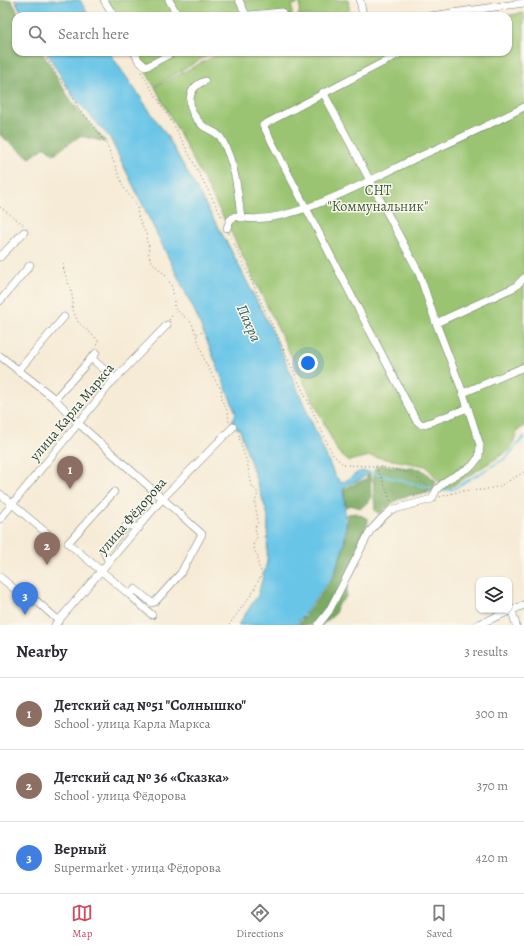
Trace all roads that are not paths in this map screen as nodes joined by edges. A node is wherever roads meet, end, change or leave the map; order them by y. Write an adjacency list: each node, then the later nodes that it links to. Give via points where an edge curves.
1 (104, 0): 6 (street)
2 (169, 0): 7 (street)
3 (238, 0): 8 (street)
4 (360, 0): 9 (street)
5 (524, 3): 10 (street)
6 (112, 12)
7 (176, 12)
8 (244, 12)
9 (363, 12)
10 (459, 12)
11 (136, 56): 12 (street, via 146,67)
12 (167, 56)
13 (395, 56): 15 (street)
14 (205, 81): 19 (street, via 196,84 190,94 191,108 202,126 221,136 236,175)
15 (323, 92): 17 (street); 18 (street, via 263,125)
16 (524, 106): 17 (street)
17 (371, 180): 18 (street); 27 (street, via 419,273)
18 (306, 208): 19 (street, via 263,219); 35 (street, via 416,420 422,425)
19 (241, 218): 21 (street, via 235,216)
20 (24, 228): 22 (street)
21 (227, 228)
22 (0, 257)
23 (30, 265): 25 (street)
24 (524, 278): 27 (street, via 516,287)
25 (0, 301)
26 (64, 317): 31 (street)
27 (436, 323): 33 (street)
28 (167, 325): 32 (street, улица Карла Маркса)
29 (0, 356): 31 (street)
30 (524, 367): 33 (street)
31 (18, 371): 34 (street)
32 (115, 379): 34 (street, via 94,355); 36 (street, улица Карла Маркса)
33 (463, 392): 35 (street)
34 (55, 399): 36 (street)
35 (468, 408): 54 (street, via 480,445 479,457 472,466 447,480 437,489 432,499 391,510 370,531 329,611)
36 (78, 423): 40 (street); 41 (street, улица Карла Маркса)
37 (233, 427): 40 (street, улица Фёдорова)
38 (114, 492): 46 (street, via 68,543)
39 (0, 494): 41 (street)
40 (162, 499): 43 (street, улица Фёдорова); 48 (street, via 202,534 181,573 156,602 152,603 135,589)
41 (12, 505): 42 (street, улица Карла Маркса); 44 (street)
42 (0, 519)
43 (138, 528): 45 (street, улица Фёдорова); 45 (street, via 127,525 104,552)
44 (55, 540)
45 (109, 562): 46 (street, улица Фёдорова)
46 (101, 571): 48 (street); 53 (street, улица Фёдорова)
47 (0, 577): 53 (street, via 18,592 22,588)
48 (130, 595): 52 (street)
49 (524, 605): 50 (street)
50 (512, 610): 56 (street)
51 (505, 613): 55 (street)
52 (152, 615)
53 (57, 623)
54 (318, 625)
55 (477, 625)
56 (516, 625)

